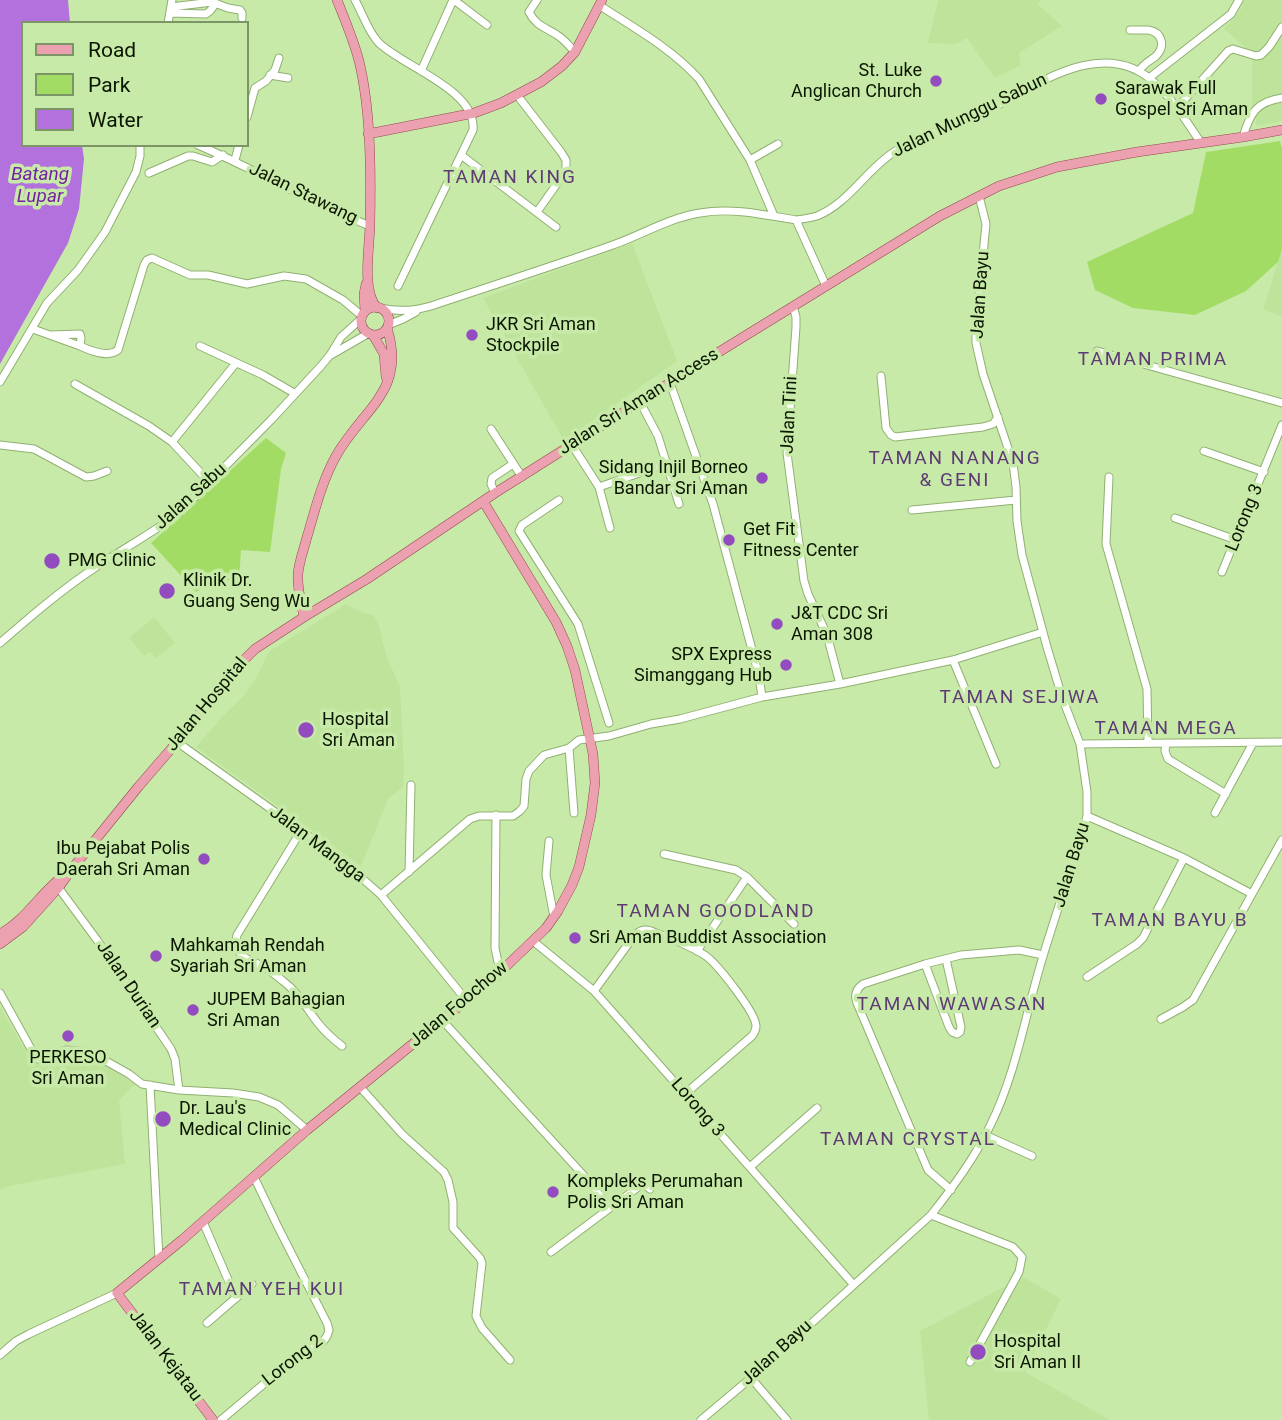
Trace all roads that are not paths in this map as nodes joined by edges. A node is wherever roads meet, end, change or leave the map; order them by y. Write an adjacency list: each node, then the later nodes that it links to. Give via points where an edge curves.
1 (337, 0): 10 (main road)
2 (355, 0): 8 (street)
3 (453, 0): 11 (street); 16 (street)
4 (537, 0): 14 (street, via 529,12 531,18)
5 (1239, 0): 20 (street, via 1231,14)
6 (601, 3): 14 (main road); 37 (street, via 661,45 699,79)
7 (171, 7): 9 (street, via 216,3 240,10)
8 (362, 13): 10 (street); 16 (street, via 381,45)
9 (242, 18)
10 (346, 22): 27 (main road, via 361,72)
11 (487, 25)
12 (1282, 27): 23 (street, via 1261,55 1228,51)
13 (1130, 30): 17 (street, via 1152,31 1162,41 1159,53)
14 (575, 52): 21 (main road, via 551,75)
15 (279, 58): 18 (street)
16 (421, 71): 25 (street, via 455,94)
17 (1139, 71): 20 (street, Jalan Munggu Sabun); 42 (street, Jalan Munggu Sabun, via 1108,63 1058,73 960,124 895,151 840,202 814,217)
18 (270, 75): 19 (street); 24 (street, via 255,88)
19 (288, 78)
20 (1149, 78): 23 (street, Jalan Munggu Sabun)
21 (517, 95): 25 (main road); 40 (street, via 567,163)
22 (1282, 98): 28 (street, via 1260,105)
23 (1177, 108): 29 (street, Jalan Munggu Sabun)
24 (248, 113)
25 (470, 114): 27 (main road); 35 (street, via 473,130)
26 (1282, 130): 28 (main road)
27 (368, 134): 43 (main road)
28 (1243, 137): 29 (main road)
29 (1202, 143): 39 (main road, Jalan Sri Aman Access, via 1057,166)
30 (778, 145): 37 (street)
31 (140, 147): 55 (street, via 136,172 105,232 47,303)
32 (203, 147): 34 (street, Jalan Stawang)
33 (238, 147): 36 (street)
34 (223, 155): 36 (street, Jalan Stawang); 38 (street, via 213,162 188,156)
35 (461, 155): 40 (street); 48 (street)
36 (235, 160): 43 (street, Jalan Stawang)
37 (750, 160): 41 (street)
38 (149, 173)
39 (979, 196): 49 (main road, Jalan Sri Aman Access); 69 (street, Jalan Bayu, via 986,224 976,343)
40 (537, 212): 44 (street)
41 (774, 216): 42 (street); 46 (street, via 700,213)
42 (796, 220): 49 (street)
43 (370, 226): 47 (main road)
44 (556, 227)
45 (591, 242): 46 (street)
46 (595, 251): 52 (street)
47 (368, 279): 51 (main road, via 372,301); 53 (main road)
48 (398, 286)
49 (826, 286): 50 (main road, Jalan Sri Aman Access)
50 (793, 306): 63 (main road, Jalan Sri Aman Access); 100 (street, Jalan Tini, via 796,327 787,459 804,581 827,635)
51 (379, 308): 52 (street); 53 (main road); 54 (main road, via 388,317)
52 (420, 310): 54 (street)
53 (363, 315): 55 (street, via 306,279 284,276 247,284 190,275 152,258 144,265 118,350 110,354 92,351); 56 (main road, via 362,327); 59 (street)
54 (387, 326): 56 (main road, via 381,333); 65 (main road, via 393,362)
55 (33, 329): 62 (street)
56 (371, 334): 59 (street); 65 (main road, via 384,354)
57 (200, 346): 60 (street)
58 (1097, 351): 68 (street)
59 (330, 355): 66 (street, Jalan Sabu)
60 (236, 363): 66 (street); 72 (street)
61 (881, 376): 69 (street, via 886,428 895,437 984,427)
62 (0, 382)
63 (670, 383): 67 (main road, Jalan Sri Aman Access); 101 (street, via 712,504)
64 (75, 384): 72 (street)
65 (384, 389): 94 (main road, via 347,438 324,482 298,574)
66 (295, 393): 82 (street, Jalan Sabu)
67 (640, 402): 74 (main road, Jalan Sri Aman Access); 76 (street)
68 (1282, 403)
69 (998, 417): 87 (street, Jalan Bayu, via 1013,463)
70 (1282, 425): 79 (street, Lorong 3)
71 (491, 429): 77 (street)
72 (172, 442): 82 (street)
73 (0, 445): 78 (street, via 34,449 86,477)
74 (572, 445): 80 (main road, Jalan Sri Aman Access); 83 (street)
75 (1204, 450): 79 (street)
76 (668, 463): 83 (street); 88 (street)
77 (513, 464): 80 (street); 84 (street, via 492,478)
78 (107, 471)
79 (1264, 472): 92 (street, Lorong 3)
80 (522, 477): 84 (main road, Jalan Sri Aman Access)
81 (1109, 477): 106 (street, via 1106,544 1147,689)
82 (210, 483): 98 (street, Jalan Sabu, via 171,519 76,581)
83 (598, 487): 91 (street)
84 (495, 493): 85 (main road, Jalan Sri Aman Access)
85 (483, 500): 94 (main road, Jalan Sri Aman Access); 97 (main road, Jalan Foochow)
86 (559, 500): 95 (street, via 519,531)
87 (1016, 500): 89 (street); 96 (street, Jalan Bayu, via 1019,542)
88 (679, 504)
89 (912, 510)
90 (1175, 518): 92 (street)
91 (610, 528)
92 (1236, 540): 93 (street, Lorong 3)
93 (1223, 572)
94 (304, 617): 103 (main road, Jalan Hospital, via 255,649)
95 (578, 624): 97 (street); 102 (street)
96 (1043, 632): 99 (street); 109 (street, Jalan Bayu)
97 (562, 633): 104 (main road, Jalan Foochow, via 575,670)
98 (0, 643)
99 (953, 660): 100 (street); 110 (street)
100 (840, 684): 101 (street)
101 (762, 697): 104 (street)
102 (609, 723)
103 (177, 742): 117 (street, Jalan Mangga); 124 (main road, Jalan Hospital)
104 (579, 742): 113 (street); 115 (street, via 544,755 529,771 524,806 513,816); 127 (main road, Jalan Foochow, via 594,773 594,798 579,867)
105 (1282, 742): 108 (street)
106 (1147, 743): 107 (street); 109 (street)
107 (1166, 743): 108 (street); 112 (street, via 1168,759)
108 (1253, 743): 112 (street)
109 (1080, 744): 116 (street, Jalan Bayu)
110 (996, 764)
111 (411, 785): 122 (street)
112 (1226, 794): 114 (street)
113 (573, 813)
114 (1215, 813)
115 (496, 815): 122 (street, via 470,819); 135 (street)
116 (1087, 816): 121 (street); 133 (street, Jalan Bayu)
117 (301, 831): 126 (street, Jalan Mangga); 143 (street, via 237,935 236,945 242,956 296,992)
118 (1282, 840): 125 (street)
119 (549, 841): 127 (street, via 547,875)
120 (664, 854): 123 (street, via 736,870)
121 (1184, 858): 125 (street); 137 (street, via 1143,938)
122 (409, 872): 126 (street)
123 (747, 877): 128 (street); 132 (street)
124 (57, 885): 129 (main road, Jalan Hospital); 131 (main road, Jalan Hospital, via 23,927); 146 (street, Jalan Durian, via 171,1049)
125 (1252, 894): 141 (street, via 1193,1000)
126 (381, 895): 140 (street, Jalan Mangga)
127 (554, 918): 130 (main road, Jalan Foochow)
128 (793, 924)
129 (0, 934)
130 (533, 941): 135 (main road, Jalan Foochow); 138 (street, Lorong 3)
131 (0, 944)
132 (698, 951): 138 (street, via 651,931 639,931); 147 (street, via 728,979 756,1028)
133 (1043, 955): 134 (street, via 1019,950); 150 (street, Jalan Bayu, via 1016,1054)
134 (946, 958): 136 (street); 136 (street, via 961,1027 957,1034 951,1031)
135 (498, 962): 140 (main road, Jalan Foochow)
136 (925, 964): 155 (street, via 863,984 855,999 928,1170)
137 (1087, 977)
138 (594, 991): 147 (street, Lorong 3)
139 (0, 993): 144 (street, via 38,1059 66,1050 90,1052)
140 (466, 1000): 142 (main road, Jalan Foochow)
141 (1161, 1019)
142 (442, 1020): 145 (main road, Jalan Foochow); 156 (street)
143 (342, 1046)
144 (150, 1085): 146 (street); 160 (street)
145 (360, 1087): 149 (main road, Jalan Foochow); 167 (street, via 447,1176 453,1228 482,1263 478,1323)
146 (179, 1090): 149 (street, via 259,1097 278,1105)
147 (685, 1094): 152 (street, Lorong 3)
148 (817, 1108): 152 (street)
149 (307, 1130): 153 (main road, Jalan Foochow)
150 (985, 1135): 151 (street); 155 (street, Jalan Bayu)
151 (1032, 1156)
152 (750, 1167): 162 (street, Lorong 3)
153 (254, 1177): 158 (main road, Jalan Foochow); 171 (street, Lorong 2, via 329,1330 323,1342 290,1362)
154 (650, 1189): 156 (street, via 641,1185)
155 (951, 1190): 157 (street, Jalan Bayu)
156 (610, 1209): 159 (street)
157 (931, 1215): 162 (street, Jalan Bayu); 168 (street, via 1013,1247 1022,1256 1019,1272)
158 (203, 1222): 160 (main road, Jalan Foochow); 164 (street)
159 (551, 1252)
160 (159, 1259): 163 (main road, Jalan Foochow)
161 (252, 1284): 164 (street)
162 (853, 1284): 169 (street, Jalan Bayu)
163 (117, 1293): 166 (street, Jalan Foochow, via 22,1338); 170 (main road, Jalan Kejatau)
164 (236, 1298): 165 (street)
165 (207, 1323)
166 (0, 1355)
167 (510, 1360)
168 (970, 1362)
169 (751, 1378): 172 (street, Jalan Bayu); 173 (street)
170 (213, 1420)
171 (221, 1420)
172 (701, 1420)
173 (788, 1420)

